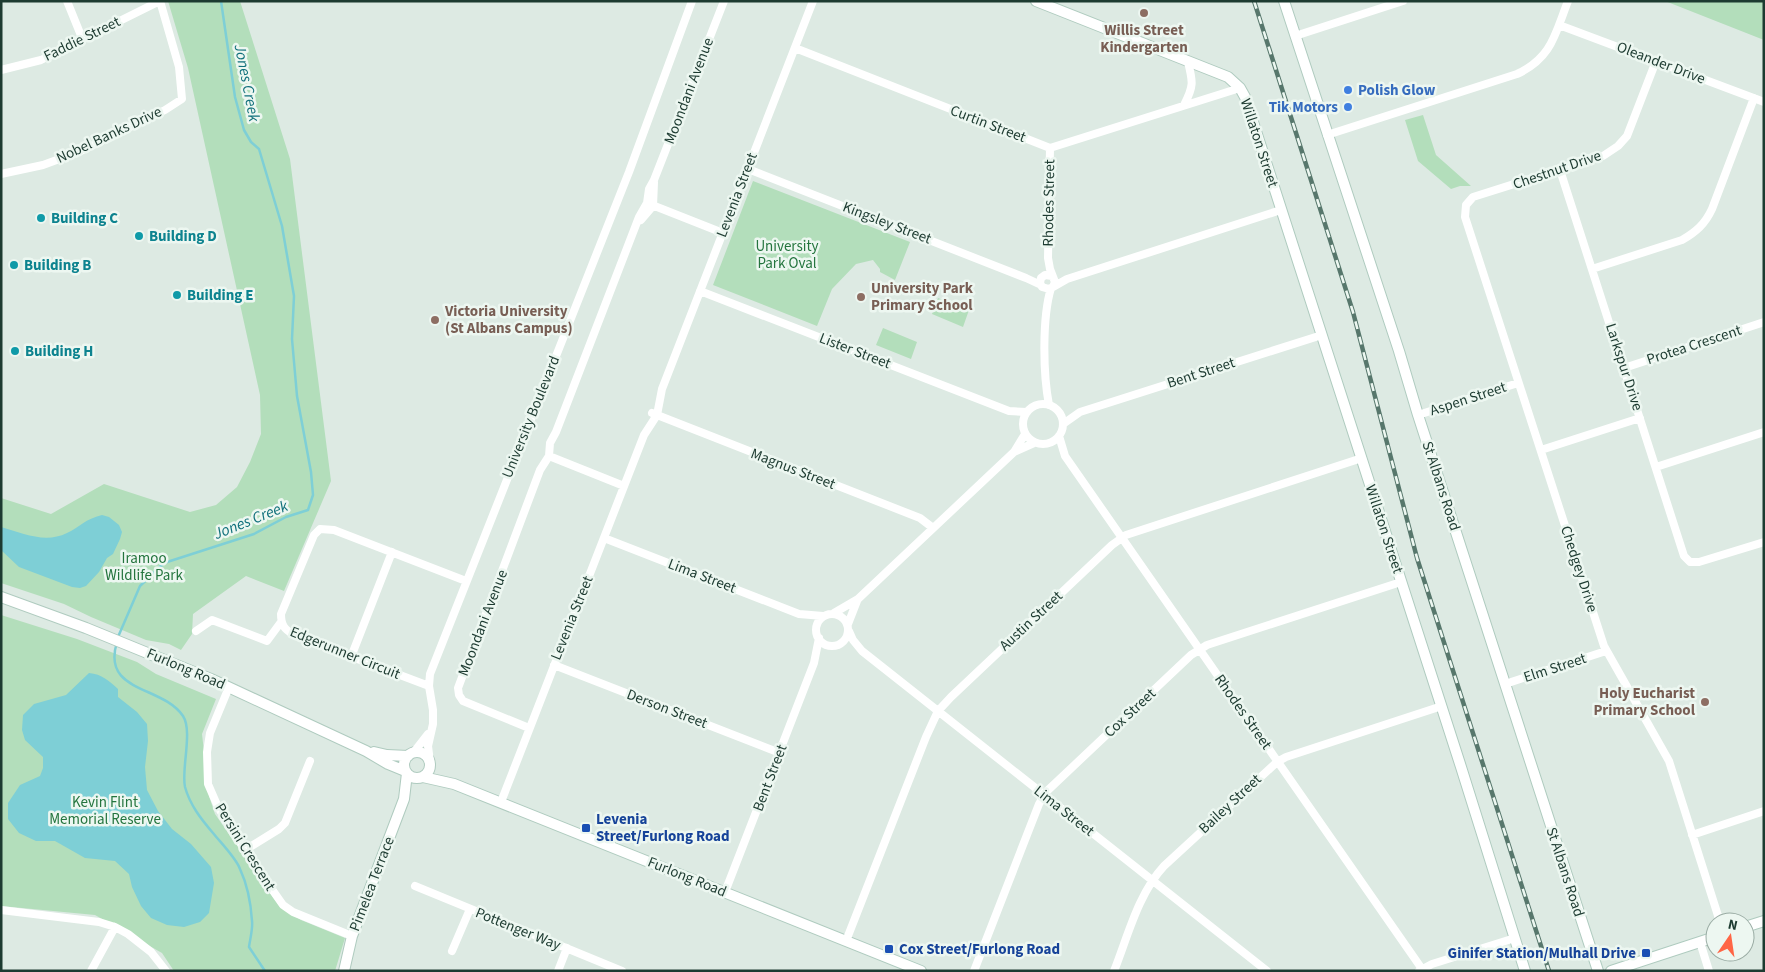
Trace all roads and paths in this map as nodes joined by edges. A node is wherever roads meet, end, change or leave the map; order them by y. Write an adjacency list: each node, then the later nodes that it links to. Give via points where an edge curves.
1 (67, 1): 12 (street)
2 (160, 1): 12 (street, Faddie Street); 25 (street, Nobel Banks Drive, via 181,81 182,99 81,151 43,165)
3 (692, 1): 71 (street, University Boulevard)
4 (724, 1): 28 (street, Moondani Avenue, via 650,189)
5 (813, 1): 13 (street, Levenia Street)
6 (1036, 1): 15 (main road)
7 (1284, 1): 11 (main road, St Albans Road)
8 (1403, 1): 11 (street)
9 (1568, 1): 10 (street)
10 (1559, 24): 14 (street, Oleander Drive); 21 (street, via 1549,49 1539,61 1517,74)
11 (1295, 36): 21 (main road, St Albans Road)
12 (82, 38): 16 (street, Faddie Street, via 42,60)
13 (795, 48): 22 (street, Curtin Street); 24 (street, Levenia Street)
14 (1656, 61): 18 (street, Oleander Drive); 26 (street, Chestnut Drive, via 1627,136 1603,156)
15 (1188, 62): 17 (main road, via 1228,77); 20 (street, via 1193,82)
16 (1, 70)
17 (1240, 88): 20 (street); 30 (main road, Willaton Street)
18 (1754, 98): 19 (street, Oleander Drive); 32 (street, via 1704,224 1682,240)
19 (1764, 102)
20 (1184, 105): 22 (street)
21 (1327, 135): 50 (main road, St Albans Road)
22 (1050, 148): 34 (street, Rhodes Street)
23 (1, 168): 25 (street, Nobel Banks Drive)
24 (748, 169): 31 (street, Levenia Street); 34 (street, Kingsley Street, via 1026,278)
25 (16, 170): 27 (street, Nobel Banks Drive)
26 (1560, 170): 29 (street, Chestnut Drive, via 1473,197); 32 (street, Larkspur Drive)
27 (1, 174)
28 (650, 205): 31 (street); 62 (street, Moondani Avenue, via 641,212 550,443)
29 (1466, 205): 42 (street, Chedgey Drive, via 1465,217)
30 (1281, 210): 33 (street, Kingsley Street); 39 (main road, Willaton Street)
31 (723, 233): 36 (street, Levenia Street)
32 (1592, 269): 40 (street, Larkspur Drive)
33 (1067, 279): 34 (street, Kingsley Street); 35 (street, Kingsley Street)
34 (1046, 280): 35 (street, Rhodes Street, via 1055,282); 37 (street, Rhodes Street)
35 (1052, 287): 37 (street, Rhodes Street)
36 (700, 291): 45 (street, Lister Street); 49 (street, Levenia Street, via 656,397)
37 (1047, 305): 41 (street, Rhodes Street)
38 (1764, 322): 40 (street, Protea Crescent)
39 (1322, 335): 47 (street, Bent Street); 63 (main road, Willaton Street)
40 (1624, 368): 51 (street, Larkspur Drive)
41 (1045, 383): 43 (street, Rhodes Street); 44 (street, Rhodes Street)
42 (1518, 383): 50 (street, Aspen Street); 59 (street, Chedgey Drive)
43 (1038, 404): 44 (street); 46 (street)
44 (1049, 404): 48 (street)
45 (1009, 411): 46 (street, Lister Street); 52 (street, Lister Street)
46 (1026, 412): 52 (street)
47 (1080, 412): 48 (street, Bent Street); 53 (street, Bent Street)
48 (1060, 413): 53 (street)
49 (654, 414): 65 (street, Levenia Street, via 645,425); 66 (street, Magnus Street, via 920,518)
50 (1418, 415): 89 (main road, St Albans Road)
51 (1640, 418): 59 (street); 64 (street, Larkspur Drive)
52 (1023, 422): 55 (street)
53 (1064, 424): 56 (street)
54 (1764, 432): 64 (street)
55 (1025, 434): 57 (street); 60 (street)
56 (1059, 436): 58 (street); 61 (street, Rhodes Street)
57 (1034, 442): 58 (street); 60 (street)
58 (1048, 444): 61 (street, Rhodes Street)
59 (1541, 450): 85 (street, Chedgey Drive)
60 (1014, 452): 66 (street)
61 (1065, 456): 67 (street, Rhodes Street)
62 (551, 458): 65 (street); 95 (street, Moondani Avenue, via 540,470 458,688 463,701)
63 (1362, 458): 67 (street, Austin Street); 72 (main road, Willaton Street)
64 (1656, 467): 69 (street, Larkspur Drive, via 1684,556 1690,562)
65 (624, 486): 68 (street, Levenia Street)
66 (933, 528): 74 (street)
67 (1122, 537): 83 (street, Rhodes Street); 93 (street, Austin Street)
68 (604, 538): 76 (street, Lima Street); 88 (street, Levenia Street)
69 (1764, 542)
70 (392, 552): 71 (street, Edgerunner Circuit); 78 (street, Edgerunner Circuit, via 334,530 320,529 314,535 281,614); 86 (street)
71 (466, 581): 90 (street, University Boulevard)
72 (1402, 582): 83 (street, Cox Street); 92 (main road, Willaton Street)
73 (1, 597): 91 (main road, Furlong Road, via 143,650)
74 (858, 599): 75 (street); 79 (street)
75 (834, 613): 77 (street); 79 (street, via 842,616)
76 (799, 614): 77 (street, Lima Street); 81 (street, Lima Street)
77 (823, 616): 81 (street, via 818,623)
78 (281, 622): 80 (street, via 267,641 212,620); 86 (street, Edgerunner Circuit, via 285,630 294,635)
79 (848, 627): 82 (street, via 846,639); 84 (street, Lima Street)
80 (196, 631)
81 (817, 635): 82 (street, via 822,642); 87 (street, Bent Street)
82 (834, 646): 84 (street, Lima Street); 87 (street, Bent Street, via 822,652)
83 (1200, 649): 100 (street, Rhodes Street); 105 (street, Cox Street)
84 (862, 651): 93 (street, Lima Street)
85 (1606, 651): 89 (street, Elm Street); 109 (street, Chedgey Drive, via 1669,761)
86 (351, 657): 90 (street, Edgerunner Circuit)
87 (814, 663): 97 (street, Bent Street)
88 (554, 665): 95 (street, Levenia Street); 97 (street, Derson Street)
89 (1504, 684): 136 (main road, St Albans Road)
90 (428, 686): 94 (street, University Boulevard)
91 (229, 687): 96 (main road, Furlong Road); 110 (street, Persini Crescent, via 208,741 208,784 218,807)
92 (1442, 706): 100 (street, Bailey Street); 119 (main road, Willaton Street)
93 (938, 711): 105 (street, Lima Street); 121 (street, Austin Street)
94 (433, 724): 98 (street, via 426,738); 101 (street, University Boulevard, via 428,746)
95 (529, 728): 107 (street, Levenia Street)
96 (366, 750): 98 (main road, Furlong Road, via 387,755); 102 (main road, Furlong Road)
97 (780, 753): 113 (street, Bent Street)
98 (411, 754): 101 (main road, via 426,755); 102 (main road, via 404,763)
99 (310, 761): 110 (street, via 285,823)
100 (1277, 762): 111 (street, Bailey Street); 126 (street, Rhodes Street)
101 (430, 763): 103 (main road, via 429,770); 104 (main road, Furlong Road)
102 (406, 772): 103 (main road, via 413,778); 106 (main road, Pimelea Terrace)
103 (422, 777): 104 (main road, Furlong Road); 106 (main road, Pimelea Terrace)
104 (454, 784): 107 (main road, Furlong Road)
105 (1044, 795): 111 (street, Lima Street); 132 (street, Cox Street)
106 (404, 798): 118 (main road, Pimelea Terrace)
107 (501, 802): 113 (main road, Furlong Road)
108 (1764, 811): 109 (street)
109 (1692, 835): 116 (street, Chedgey Drive)
110 (245, 850): 118 (street, Persini Crescent, via 283,904 293,912)
111 (1152, 880): 133 (street, Bailey Street); 134 (street, Lima Street)
112 (415, 886): 114 (street, Pottenger Way)
113 (725, 892): 121 (main road, Furlong Road)
114 (470, 909): 123 (street, Pottenger Way); 124 (street)
115 (1, 910): 117 (street, via 99,922)
116 (1717, 912)
117 (115, 927): 127 (street); 128 (street, via 151,952)
118 (352, 936): 129 (main road, Pimelea Terrace)
119 (1515, 938): 126 (street); 135 (main road, Willaton Street)
120 (1705, 940): 122 (main road)
121 (846, 941): 125 (main road, Furlong Road)
122 (1700, 942): 137 (main road); 138 (street)
123 (567, 948): 130 (street); 131 (street, Pottenger Way)
124 (452, 951)
125 (918, 970)
126 (1420, 970)
127 (91, 971)
128 (166, 971)
129 (344, 971)
130 (558, 971)
131 (622, 971)
132 (974, 971)
133 (1114, 971)
134 (1267, 971)
135 (1525, 971)
136 (1598, 971)
137 (1611, 971)
138 (1709, 971)

